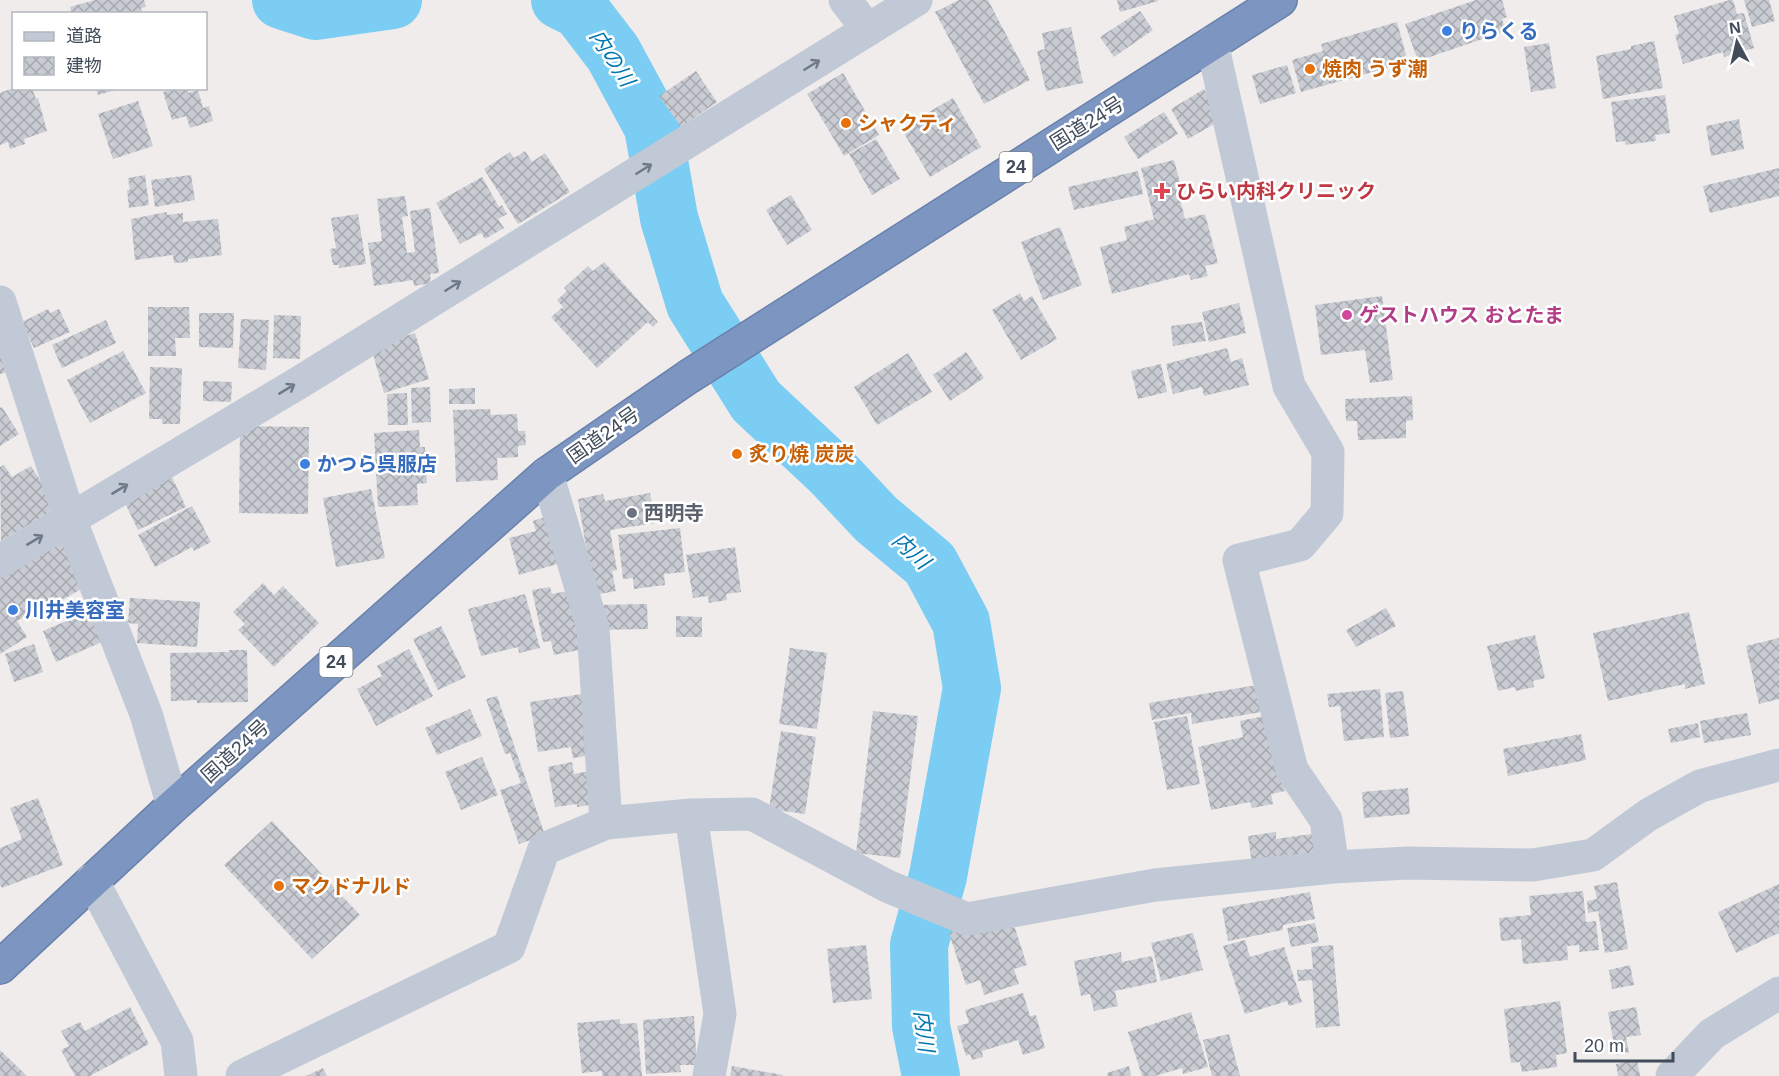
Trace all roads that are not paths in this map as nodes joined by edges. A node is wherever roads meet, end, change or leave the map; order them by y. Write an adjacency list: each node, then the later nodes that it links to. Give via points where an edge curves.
1 (845, 0): 4 (street)
2 (916, 0): 4 (street)
3 (1280, 0): 5 (highway, 国道24号 / 24)
4 (868, 30): 8 (street, one-way to 4, via 300,382)
5 (1212, 44): 7 (highway, 国道24号 / 24, via 688,377); 14 (street, via 1289,386 1328,452 1327,513 1300,545 1239,560 1292,770 1326,820)
6 (0, 302): 8 (street)
7 (547, 474): 11 (highway, 国道24号 / 24); 13 (street, via 593,628)
8 (70, 519): 9 (street, one-way to 8); 11 (street, via 146,714)
9 (0, 561)
10 (1779, 765): 14 (street, via 1700,786 1648,815 1593,855 1533,865 1408,863)
11 (173, 806): 15 (highway, 国道24号 / 24)
12 (691, 815): 13 (street); 14 (street, via 752,814 887,886 967,919 1155,885); 20 (street, via 720,1014)
13 (606, 823): 19 (street, via 544,849 509,947)
14 (1333, 867)
15 (92, 880): 16 (highway, 国道24号 / 24); 18 (street, via 177,1041)
16 (0, 968)
17 (1779, 993): 21 (street, via 1712,1034)
18 (181, 1076)
19 (242, 1076)
20 (709, 1076)
21 (1672, 1076)

